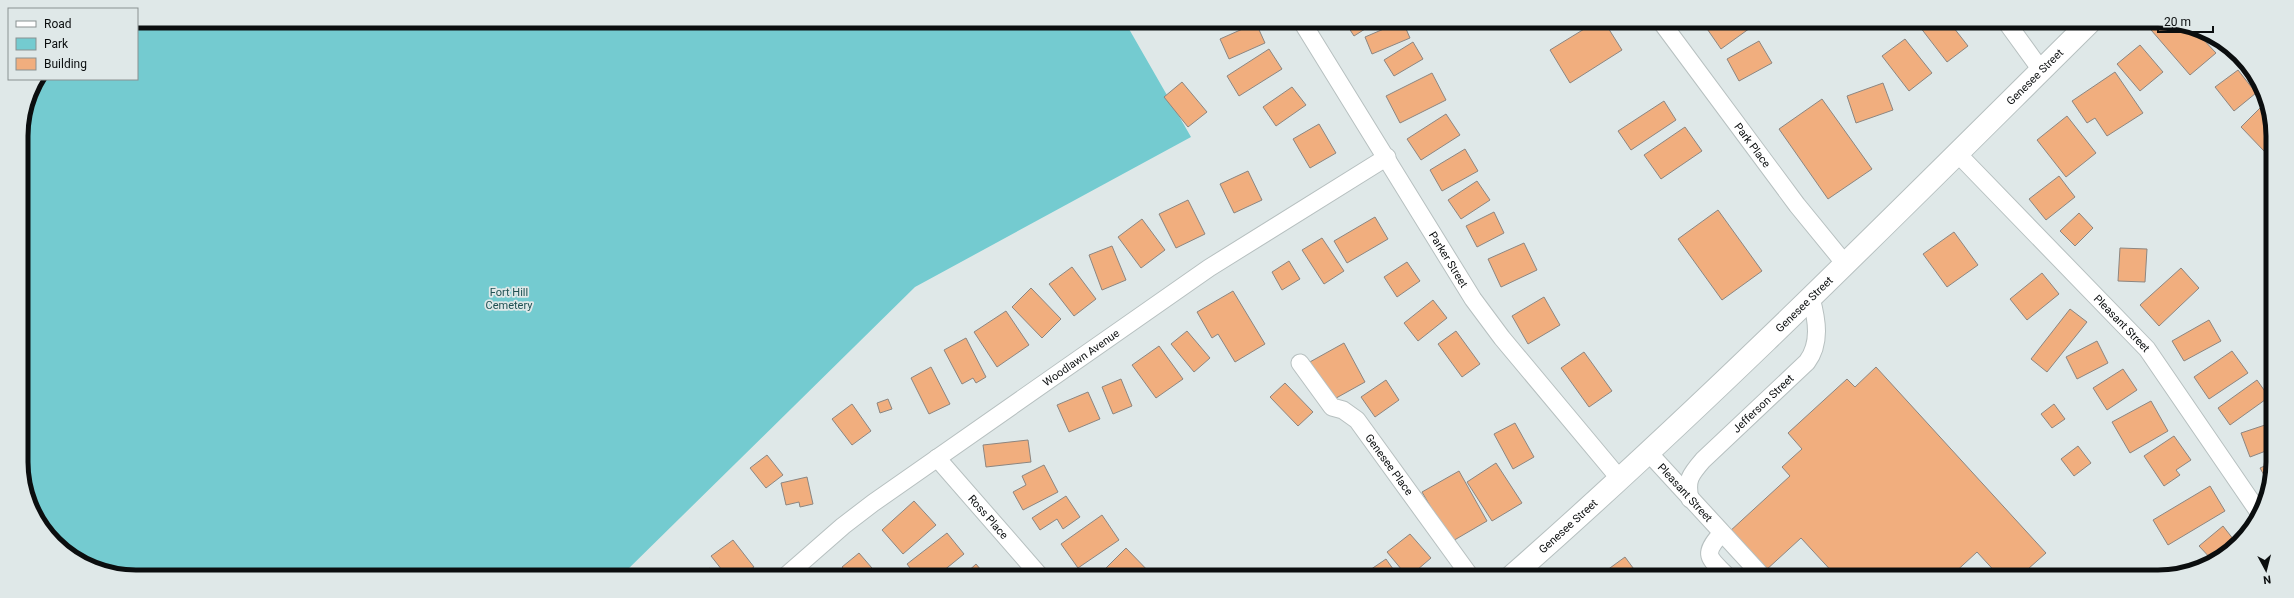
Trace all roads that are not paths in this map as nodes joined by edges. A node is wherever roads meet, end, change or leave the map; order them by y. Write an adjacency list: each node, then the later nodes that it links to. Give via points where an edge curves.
1 (1306, 28): 7 (street, Parker Street)
2 (1666, 28): 8 (street, Park Place, via 1797,205)
3 (2011, 28): 5 (street)
4 (2084, 28): 5 (main road, Genesee Street)
5 (2041, 70): 6 (main road, Genesee Street)
6 (1957, 153): 8 (main road, Genesee Street); 15 (street, Pleasant Street, via 2147,349)
7 (1386, 157): 12 (street, Woodlawn Avenue, via 1209,268); 13 (street, Parker Street, via 1450,264 1502,338)
8 (1846, 265): 9 (main road, Genesee Street)
9 (1811, 298): 11 (main road, Genesee Street); 14 (street, Jefferson Street, via 1817,327 1814,354 1691,474 1687,487)
10 (1300, 363): 19 (street, Genesee Place, via 1332,407 1343,410 1357,420)
11 (1648, 452): 13 (main road, Genesee Street); 14 (street, Pleasant Street)
12 (937, 458): 17 (street, Woodlawn Avenue, via 843,526); 18 (street, Ross Place)
13 (1620, 478): 20 (main road, Genesee Street)
14 (1690, 499): 16 (street, Pleasant Street)
15 (2256, 508)
16 (1721, 534): 21 (street, via 1710,546 1709,552 1711,559); 22 (street, Pleasant Street)
17 (793, 570)
18 (1035, 570)
19 (1466, 570)
20 (1519, 570)
21 (1721, 570)
22 (1756, 570)

